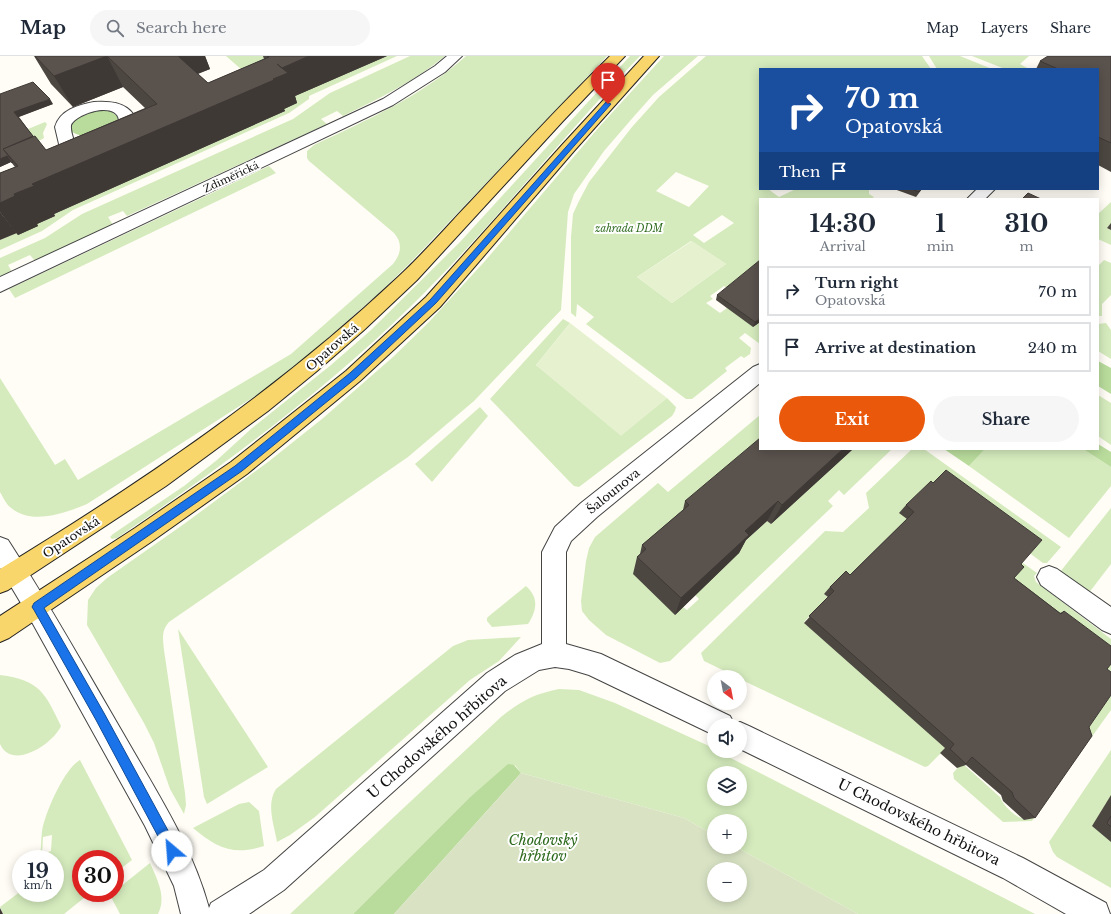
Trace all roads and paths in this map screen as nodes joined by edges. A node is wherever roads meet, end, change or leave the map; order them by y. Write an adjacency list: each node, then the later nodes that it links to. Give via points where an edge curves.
1 (455, 56): 6 (street, Zdiměřická, via 440,69 388,102)
2 (618, 56): 9 (main road, Opatovská, via 405,281 325,354 192,456)
3 (652, 56): 11 (main road, via 433,302 353,376 238,468)
4 (986, 190): 5 (street)
5 (976, 198)
6 (0, 285)
7 (759, 373): 14 (street, Šalounova, via 589,510 563,534 554,552)
8 (0, 547): 9 (street)
9 (8, 577): 11 (street)
10 (1049, 577): 12 (street)
11 (37, 607): 13 (main road); 17 (street, via 155,816 188,883)
12 (1111, 622)
13 (0, 630)
14 (554, 655): 15 (street, U Chodovského hřbitova, via 592,663); 18 (street, U Chodovského hřbitova, via 535,659 496,682 274,880)
15 (707, 719)
16 (747, 737): 19 (street, U Chodovského hřbitova, via 1013,868)
17 (196, 914)
18 (222, 914)
19 (1095, 914)

